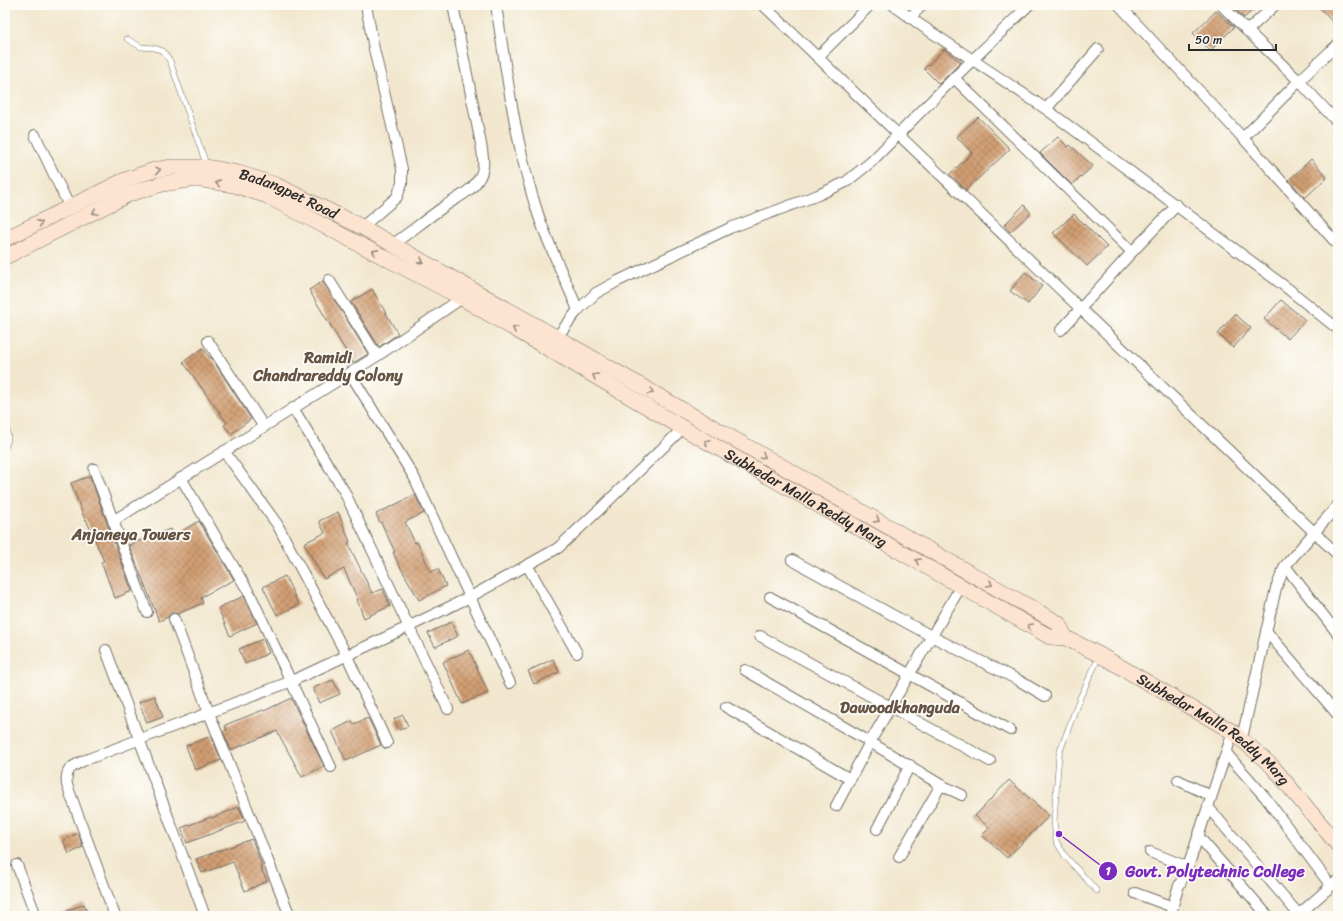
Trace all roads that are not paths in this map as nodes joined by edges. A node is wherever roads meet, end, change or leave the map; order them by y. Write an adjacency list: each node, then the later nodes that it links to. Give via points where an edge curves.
1 (366, 5): 29 (street, via 402,169 402,183 397,198)
2 (453, 5): 31 (street, via 481,144 483,168 479,179 467,191)
3 (496, 5): 38 (street, via 525,167 539,217)
4 (763, 5): 17 (street)
5 (870, 5): 17 (street)
6 (893, 5): 12 (street)
7 (922, 5): 12 (street)
8 (1029, 5): 18 (street)
9 (1119, 5): 25 (street)
10 (1221, 5): 13 (street)
11 (1275, 5): 13 (street)
12 (911, 17): 18 (street)
13 (1247, 30): 20 (street)
14 (127, 38): 26 (lane, via 141,47 163,51 170,61)
15 (1338, 44): 20 (street)
16 (1098, 49): 21 (street)
17 (818, 57): 23 (street)
18 (972, 60): 19 (street); 21 (street)
19 (954, 78): 23 (street); 33 (street)
20 (1299, 81): 22 (street); 25 (street)
21 (1046, 109): 27 (street)
22 (1338, 123)
23 (898, 134): 37 (street); 38 (street, via 871,162 846,182 730,228 625,278 596,293)
24 (35, 135): 28 (street)
25 (1244, 138): 32 (street)
26 (207, 167): 28 (main road, Badangpet Road, one-way to 26, via 125,180 154,170); 29 (main road, Badangpet Road, via 239,173 276,185)
27 (1178, 205): 33 (street); 39 (street)
28 (70, 208): 30 (main road, Badangpet Road, one-way to 28)
29 (362, 228): 31 (main road, Badangpet Road)
30 (5, 240)
31 (392, 245): 42 (main road, Badangpet Road, one-way to 42)
32 (1338, 245)
33 (1132, 252): 37 (street)
34 (5, 257): 36 (main road, Badangpet Road, one-way to 34, via 267,196 234,185 196,179 162,184 130,194)
35 (329, 280): 43 (street)
36 (462, 298): 42 (main road, Badangpet Road, one-way to 36); 43 (street)
37 (1081, 308): 40 (street); 55 (street)
38 (578, 310): 42 (street)
39 (1338, 329)
40 (1061, 330)
41 (208, 341): 47 (street)
42 (552, 343): 48 (main road, Subhedar Malla Reddy Marg, one-way to 42); 70 (main road, Subhedar Malla Reddy Marg, one-way to 70, via 695,417 1058,623)
43 (377, 356): 44 (street)
44 (350, 373): 45 (street); 61 (street, via 414,477)
45 (293, 408): 47 (street); 65 (street, via 344,491)
46 (5, 419): 49 (lane, via 8,439)
47 (264, 427): 50 (street)
48 (683, 428): 58 (street, via 558,548); 60 (main road, Subhedar Malla Reddy Marg, one-way to 48)
49 (5, 448)
50 (224, 451): 52 (street); 74 (street, via 277,524)
51 (94, 469): 54 (street)
52 (181, 478): 54 (street); 77 (street, via 251,596)
53 (1338, 505): 55 (street)
54 (113, 521): 63 (street)
55 (1314, 532): 56 (street); 59 (street)
56 (1338, 555)
57 (792, 560): 69 (street)
58 (527, 565): 61 (street); 72 (street)
59 (1285, 566): 66 (street, via 1276,588); 67 (street)
60 (961, 586): 69 (street); 70 (main road, Subhedar Malla Reddy Marg, one-way to 60, via 1050,637)
61 (470, 597): 65 (street); 78 (street)
62 (770, 597): 76 (street)
63 (147, 612)
64 (174, 619): 83 (street)
65 (408, 627): 74 (street); 82 (street)
66 (1266, 631): 84 (street); 86 (street)
67 (1338, 634)
68 (760, 636): 81 (street)
69 (931, 636): 76 (street); 79 (street)
70 (1066, 638): 73 (main road, Subhedar Malla Reddy Marg)
71 (106, 650): 87 (street)
72 (577, 653)
73 (1100, 655): 86 (main road, Subhedar Malla Reddy Marg); 109 (lane, via 1078,702 1059,754 1054,820 1056,841 1065,856)
74 (347, 656): 77 (street); 89 (street)
75 (745, 670): 88 (street)
76 (910, 674): 81 (street); 85 (street)
77 (292, 681): 83 (street); 93 (street)
78 (510, 683)
79 (1045, 696)
80 (726, 707): 94 (street)
81 (891, 708): 88 (street); 91 (street)
82 (448, 709)
83 (209, 713): 87 (street); 115 (street)
84 (1338, 715)
85 (1010, 730)
86 (1238, 735): 90 (street); 103 (main road, Subhedar Malla Reddy Marg, via 1272,766)
87 (140, 740): 113 (street, via 77,764 68,771 66,778); 114 (street)
88 (870, 742): 92 (street); 94 (street)
89 (387, 743)
90 (1226, 753): 98 (street); 108 (street)
91 (990, 761)
92 (910, 766): 96 (street); 101 (street)
93 (331, 767)
94 (850, 779): 99 (street)
95 (1178, 780): 98 (street)
96 (941, 785): 97 (street); 105 (street)
97 (962, 795)
98 (1211, 796): 100 (street)
99 (836, 806)
100 (1208, 807): 102 (street); 117 (street)
101 (877, 829)
102 (1198, 836): 107 (street); 116 (street)
103 (1338, 845)
104 (1150, 852): 107 (street)
105 (899, 857)
106 (17, 865): 112 (street)
107 (1188, 867): 111 (street)
108 (1335, 883): 117 (street)
109 (1097, 891)
110 (1135, 893): 111 (street)
111 (1171, 911)
112 (36, 916)
113 (115, 916)
114 (205, 916)
115 (290, 916)
116 (1268, 916)
117 (1299, 916)

